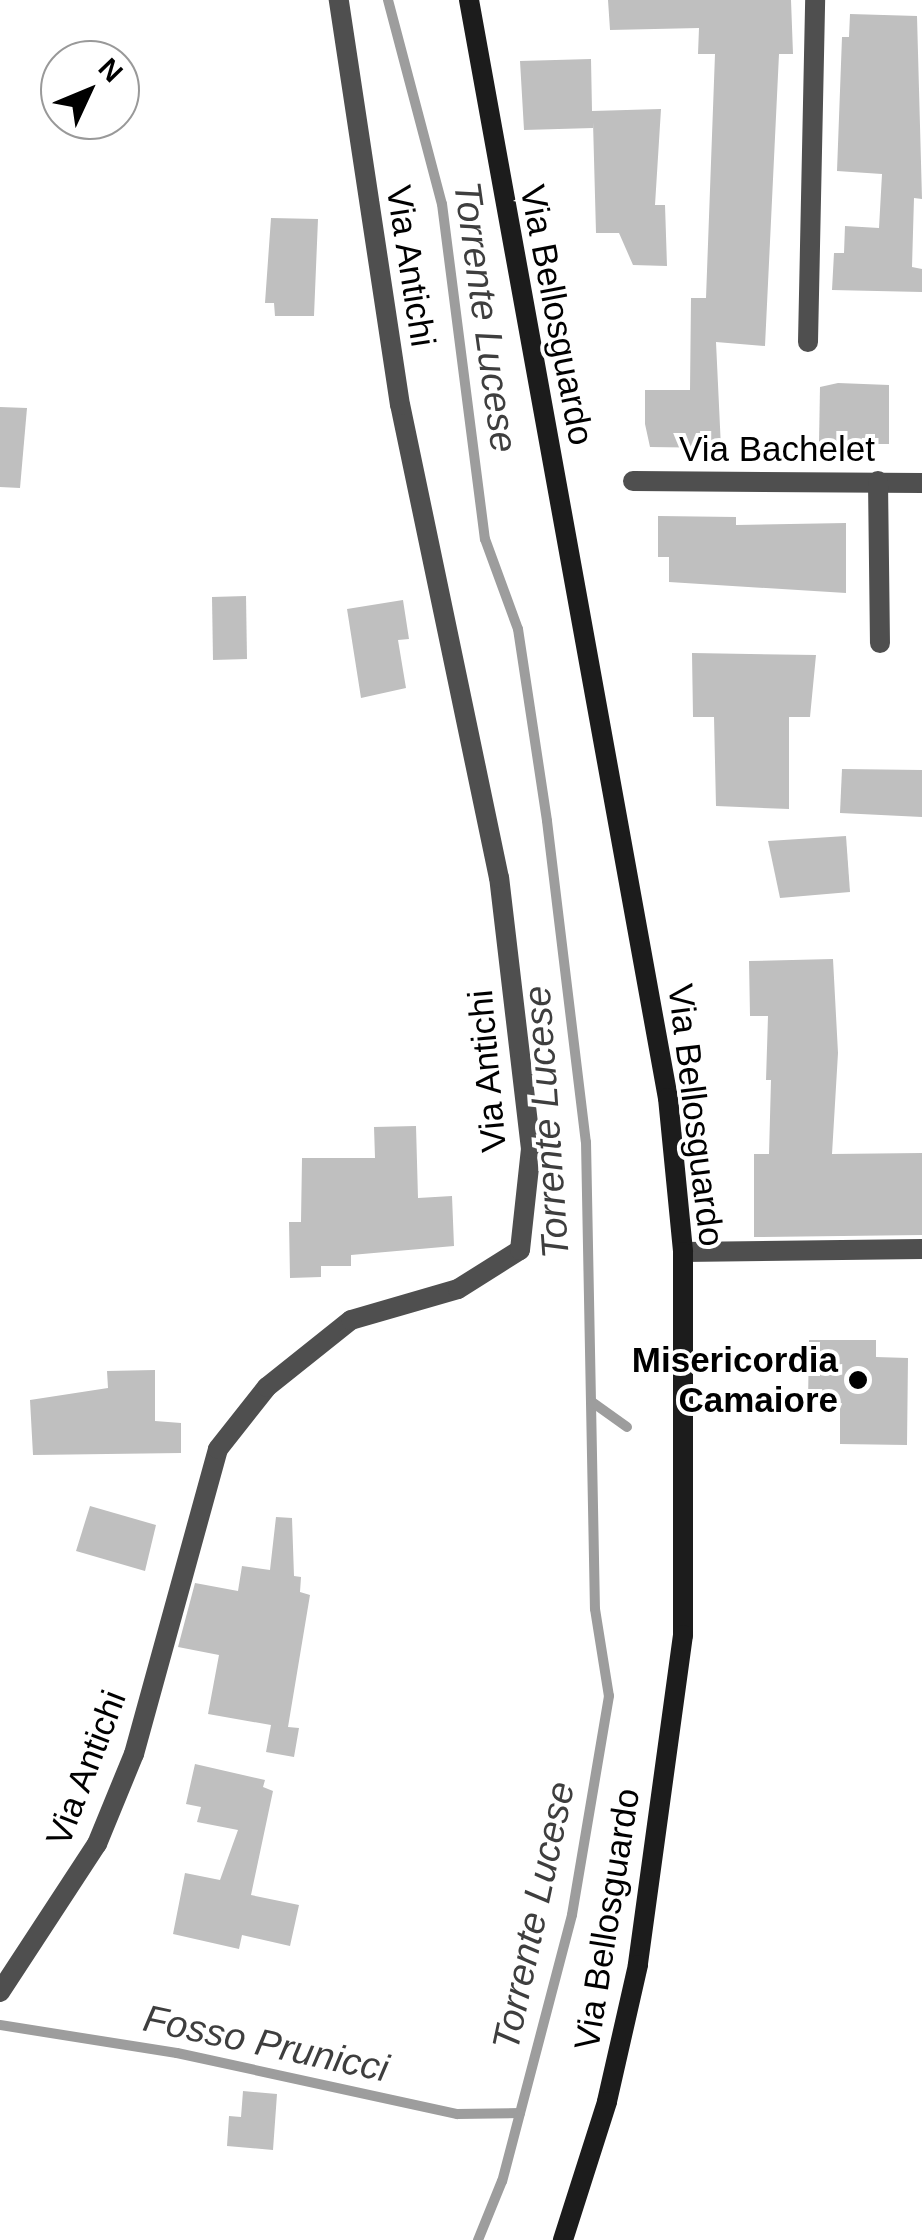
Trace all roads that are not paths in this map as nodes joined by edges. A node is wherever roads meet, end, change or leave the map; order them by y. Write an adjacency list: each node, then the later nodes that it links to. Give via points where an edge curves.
1 (339, 0): 11 (street, Via Antichi, via 400,405 498,878 530,1149 520,1250 458,1288 351,1320 267,1387 218,1449 134,1754 96,1844)
2 (469, 0): 10 (main road, Via Bellosguardo, via 668,1098)
3 (815, 0): 4 (street)
4 (808, 342)
5 (633, 481): 6 (street, Via Bachelet)
6 (878, 481): 7 (street, Via Bachelet); 8 (street)
7 (922, 482)
8 (880, 644)
9 (922, 1250): 10 (street)
10 (683, 1252): 12 (main road, Via Bellosguardo, via 682,1635 638,1965 608,2102)
11 (0, 1992)
12 (563, 2240)

